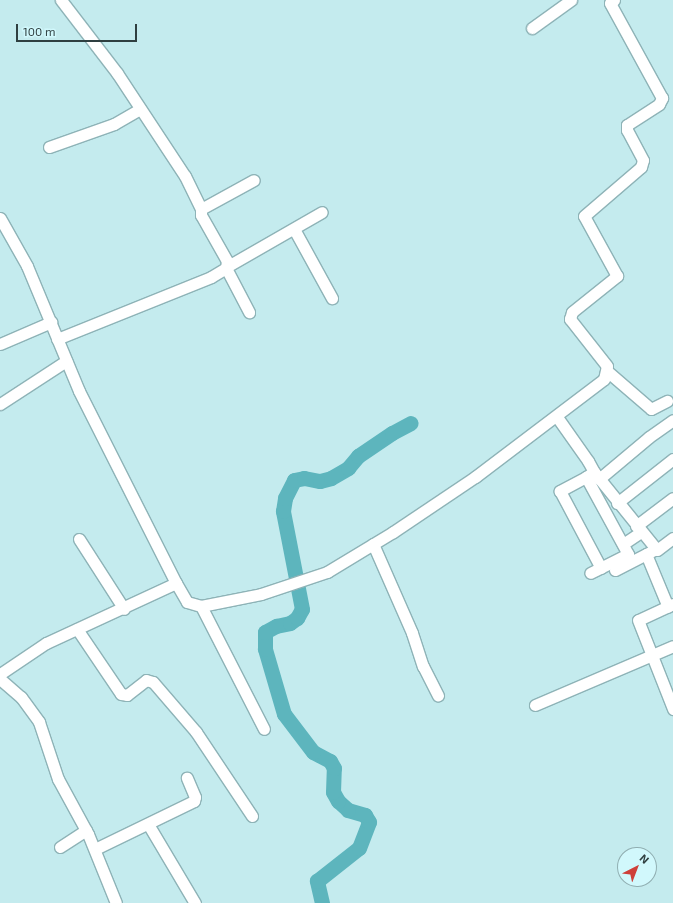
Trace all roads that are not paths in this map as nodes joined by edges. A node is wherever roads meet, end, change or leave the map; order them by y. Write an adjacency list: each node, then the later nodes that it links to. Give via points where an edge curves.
1 (61, 0): 5 (street, via 97,45)
2 (571, 0): 4 (street)
3 (611, 1): 19 (street, via 662,98 659,104 627,125 627,130 643,160 641,167 584,216 617,276 572,312 570,319 607,366)
4 (532, 28)
5 (140, 109): 6 (street, via 114,124); 8 (street, via 185,176)
6 (49, 147)
7 (254, 180): 8 (street)
8 (201, 209): 12 (street)
9 (322, 212): 11 (street)
10 (0, 218): 15 (street, via 27,266)
11 (294, 229): 12 (street); 13 (street)
12 (227, 267): 14 (street); 16 (street, via 211,277)
13 (332, 298)
14 (249, 312)
15 (51, 322): 16 (street); 17 (street)
16 (57, 339): 18 (street)
17 (0, 344)
18 (66, 361): 21 (street); 36 (street)
19 (607, 371): 20 (street, via 650,409); 22 (street, via 604,379)
20 (671, 402)
21 (0, 404)
22 (557, 417): 25 (street); 31 (street)
23 (673, 420): 25 (street)
24 (673, 459): 27 (street)
25 (593, 476): 27 (street); 32 (street); 33 (street, via 560,491)
26 (673, 498): 28 (street)
27 (617, 503): 28 (street)
28 (638, 529): 29 (street, via 656,550); 32 (street)
29 (673, 538)
30 (79, 539): 39 (street)
31 (373, 544): 37 (street, via 327,572 261,594); 46 (street, via 412,632 423,666)
32 (622, 544): 33 (street, via 628,554)
33 (601, 568): 35 (street)
34 (615, 570): 38 (street, via 649,553)
35 (590, 573)
36 (176, 583): 37 (street, via 187,602); 39 (street)
37 (201, 606): 49 (street)
38 (671, 606): 42 (street, via 638,620)
39 (124, 609): 40 (street)
40 (77, 629): 43 (street, via 34,650); 51 (street, via 121,694 127,695 146,680 152,682 196,732)
41 (673, 646): 42 (street)
42 (651, 656): 45 (street); 47 (street)
43 (0, 674)
44 (0, 678): 53 (street, via 21,697 39,722 58,779)
45 (670, 692): 48 (street)
46 (438, 695)
47 (535, 705)
48 (673, 709)
49 (264, 729)
50 (187, 778): 52 (street, via 195,799)
51 (252, 816)
52 (148, 824): 55 (street); 57 (street)
53 (86, 830): 54 (street); 55 (street)
54 (60, 847)
55 (95, 849): 56 (street)
56 (116, 903)
57 (195, 903)

